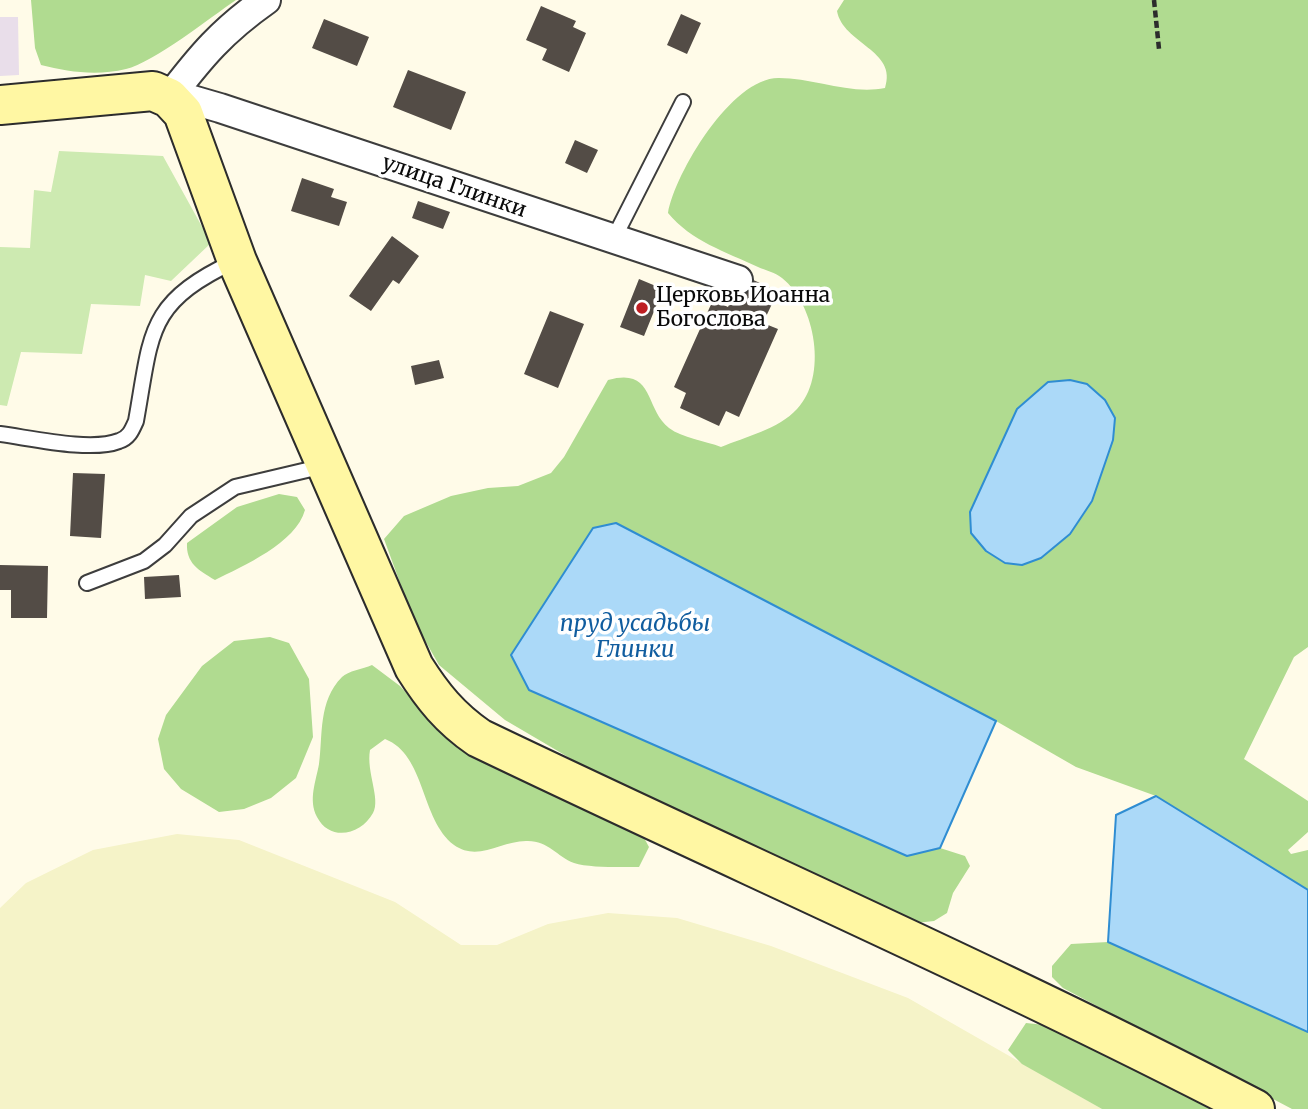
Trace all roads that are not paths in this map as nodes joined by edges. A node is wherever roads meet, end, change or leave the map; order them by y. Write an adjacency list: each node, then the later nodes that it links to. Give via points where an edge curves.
1 (266, 0): 2 (street, via 208,46)
2 (169, 98): 4 (street, via 153,91); 5 (street, улица Глинки, via 220,108); 6 (street, via 183,113)
3 (683, 102): 5 (lane)
4 (0, 105)
5 (613, 240): 7 (street, улица Глинки)
6 (237, 261): 8 (lane, via 176,296 160,318 150,342 136,421 122,440 103,445); 9 (street)
7 (738, 280)
8 (0, 434)
9 (325, 466): 10 (lane, via 235,487 191,516 144,561); 11 (street, via 414,667 455,722 479,738 662,826 1129,1043)
10 (87, 583)
11 (1255, 1109)

